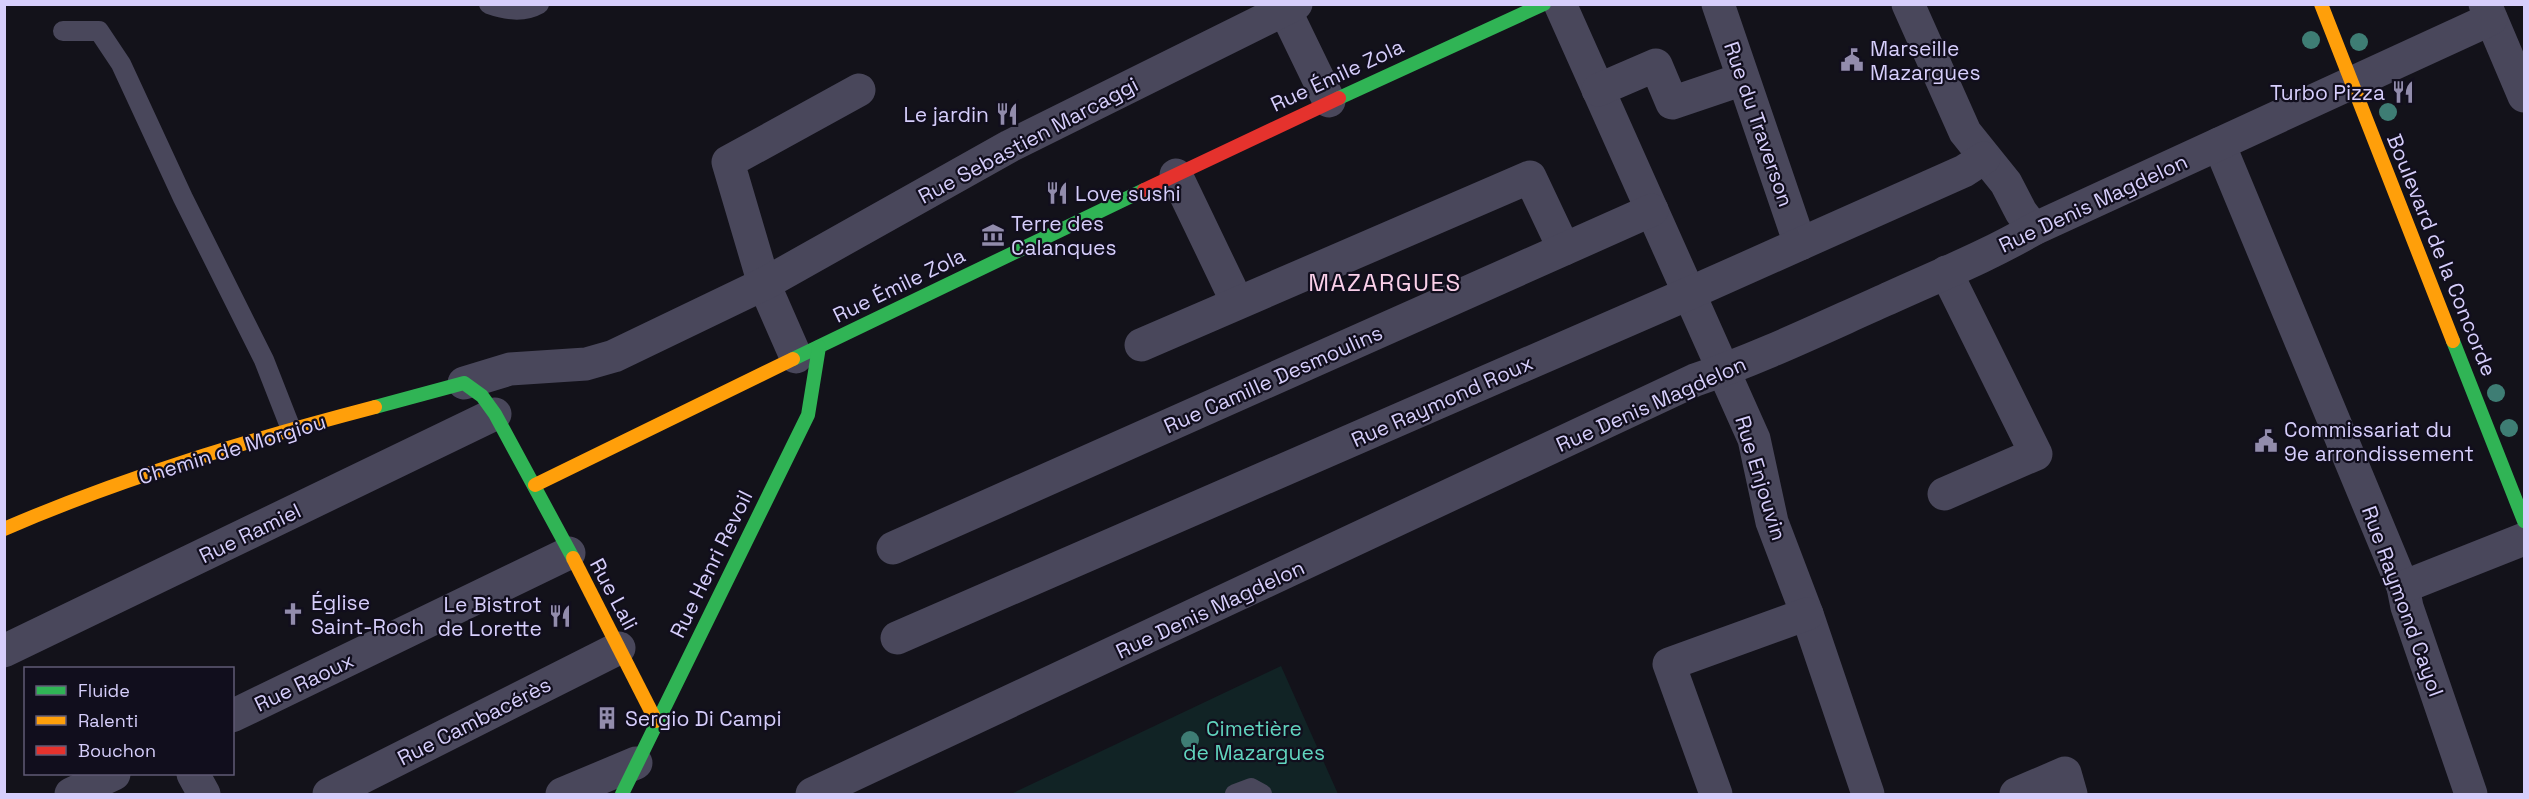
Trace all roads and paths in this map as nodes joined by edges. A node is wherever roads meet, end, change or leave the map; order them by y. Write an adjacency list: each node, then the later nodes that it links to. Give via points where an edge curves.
1 (489, 4): 2 (lane, via 507,10)
2 (539, 4)
3 (1544, 4): 16 (street, Rue Émile Zola)
4 (1560, 4): 14 (street, Rue Enjouvin)
5 (1718, 4): 11 (street, Rue du Traverson)
6 (1908, 4): 18 (street, via 1965,132)
7 (2321, 4): 12 (street, Boulevard de la Concorde)
8 (1287, 6): 16 (street); 25 (street, Rue Sebastien Marcaggi, via 1010,146)
9 (2488, 12): 12 (street, Rue Denis Magdelon); 15 (street)
10 (63, 31): 33 (lane, via 99,31 121,64 264,360)
11 (1743, 79): 14 (street, via 1672,103 1656,65); 22 (street, Rue du Traverson)
12 (2352, 83): 17 (street, Rue Denis Magdelon); 36 (street, Boulevard de la Concorde)
13 (859, 90): 25 (street, via 728,162)
14 (1598, 90): 20 (street, Rue Enjouvin)
15 (2524, 96)
16 (1329, 101): 19 (street, Rue Émile Zola)
17 (2219, 144): 21 (street, Rue Denis Magdelon); 41 (street, Rue Raymond Cayol)
18 (1984, 158): 21 (street, via 2006,183); 22 (street, Rue Raymond Roux, via 1964,171)
19 (1176, 175): 27 (street); 29 (street, Rue Émile Zola)
20 (1652, 210): 23 (street, Rue Camille Desmoulins); 26 (street, Rue Enjouvin)
21 (2034, 229): 24 (street, Rue Denis Magdelon)
22 (1800, 244): 26 (street, Rue Raymond Roux)
23 (1564, 249): 27 (street, via 1530,177); 39 (street, Rue Camille Desmoulins)
24 (1946, 272): 30 (street, Rue Denis Magdelon); 35 (street, via 2036,454)
25 (764, 284): 29 (street); 31 (street, Chemin de Morgiou, via 614,356 585,364 510,369)
26 (1690, 293): 30 (street, Rue Enjouvin); 43 (street, Rue Raymond Roux)
27 (1237, 302): 28 (street)
28 (1141, 345)
29 (807, 352): 34 (street, Rue Émile Zola); 47 (street, Rue Henri Revoil, via 808,415)
30 (1724, 370): 42 (street, Rue Enjouvin, via 1754,439 1772,522); 56 (street, Rue Denis Magdelon, via 1695,380)
31 (464, 383): 32 (street, via 482,396); 33 (street, Chemin de Morgiou)
32 (495, 414): 34 (street); 45 (street, Rue Ramiel)
33 (291, 429): 37 (street, Chemin de Morgiou, via 51,508)
34 (535, 485): 40 (street, Rue Lali)
35 (1944, 494)
36 (2524, 520)
37 (4, 529)
38 (2524, 539): 41 (street)
39 (893, 548)
40 (569, 553): 44 (street, Rue Lali); 46 (street, Rue Raoux)
41 (2403, 587): 63 (street, Rue Raymond Cayol)
42 (1807, 614): 59 (street, via 1669,664); 60 (street, Rue Enjouvin)
43 (897, 638)
44 (619, 648): 47 (street, Rue Lali); 53 (street, Rue Cambacérès)
45 (4, 651)
46 (234, 715)
47 (656, 721): 48 (street, Rue Henri Revoil)
48 (636, 763): 54 (street); 55 (street, Rue Henri Revoil)
49 (112, 775): 51 (street)
50 (194, 775): 52 (street)
51 (71, 795)
52 (204, 795)
53 (329, 795)
54 (562, 795)
55 (622, 795)
56 (812, 795)
57 (1235, 795): 58 (lane, via 1251,788)
58 (1262, 795)
59 (1716, 795)
60 (1868, 795)
61 (2016, 795): 62 (street, via 2065,773)
62 (2071, 795)
63 (2471, 795)

